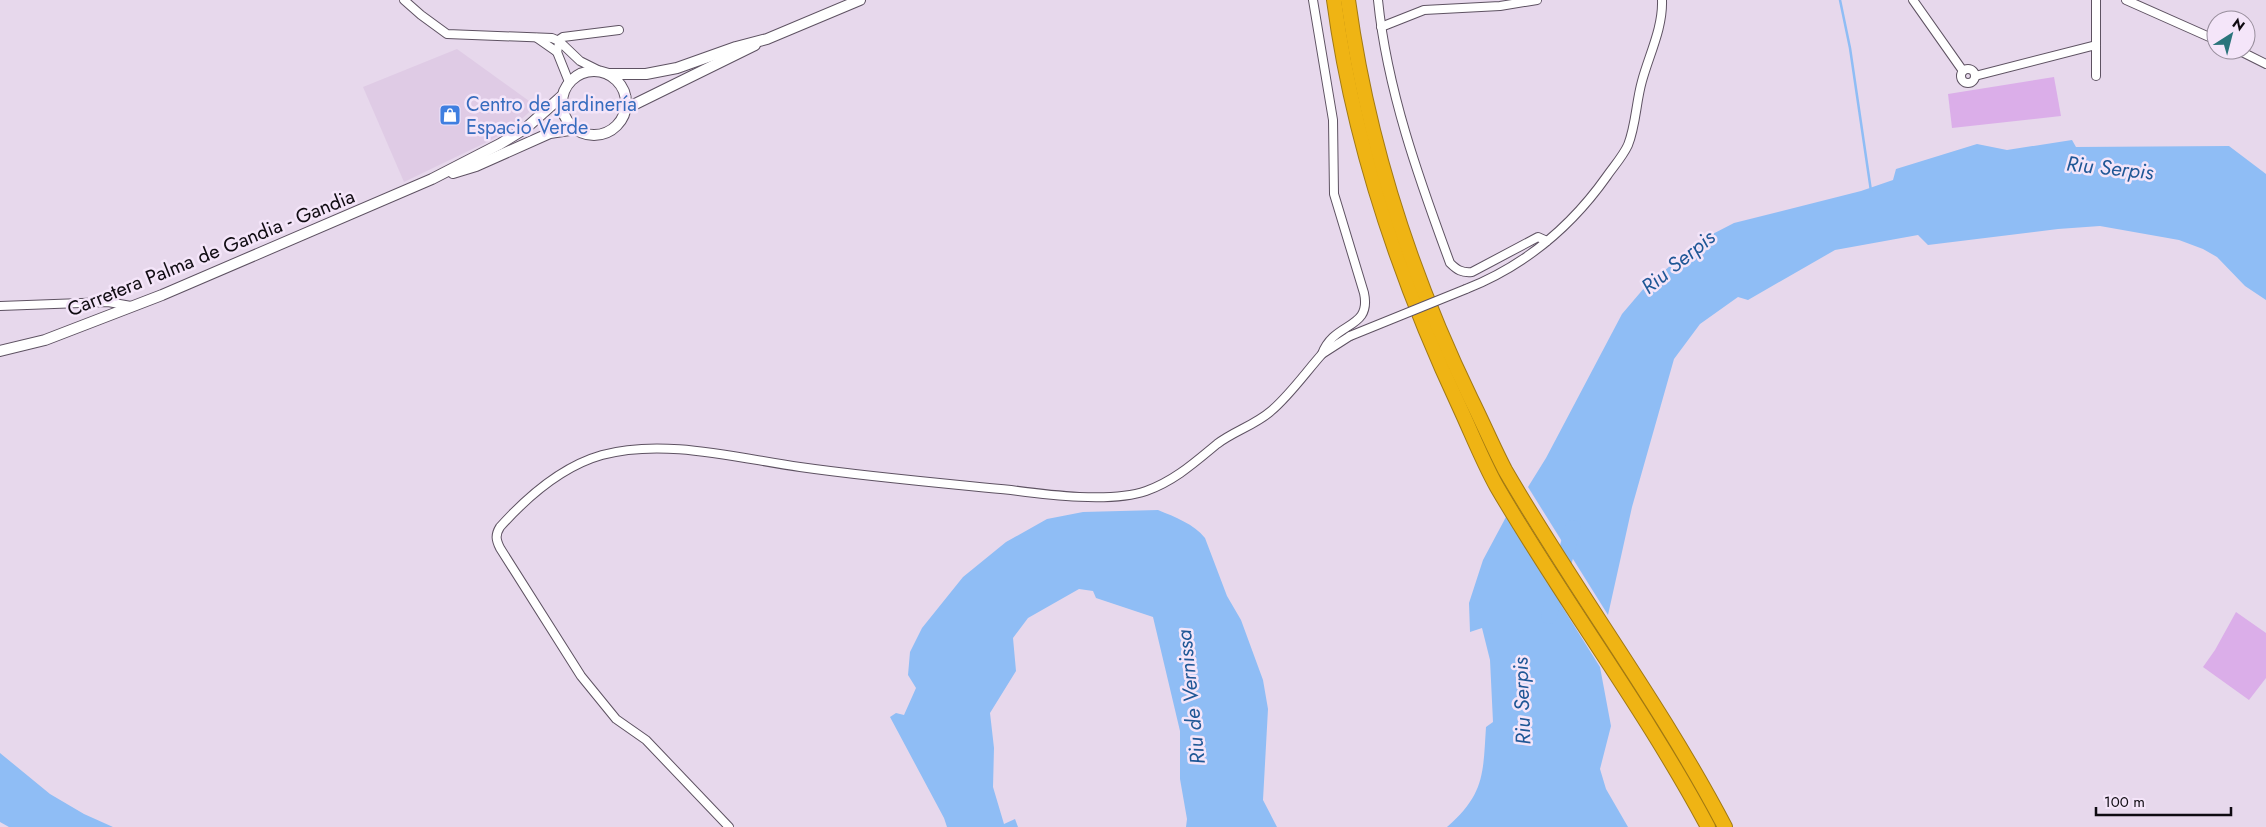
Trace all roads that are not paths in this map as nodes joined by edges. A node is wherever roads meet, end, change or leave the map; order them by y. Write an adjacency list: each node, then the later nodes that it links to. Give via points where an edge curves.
1 (404, 0): 16 (street, via 447,34)
2 (860, 0): 17 (main road)
3 (1313, 0): 33 (street, via 1333,120 1334,194 1366,301 1362,315 1335,333)
4 (1334, 0): 35 (highway, via 1357,124 1373,185 1399,263 1444,375 1496,485 1625,687)
5 (1348, 0): 36 (highway, via 1368,112 1403,234 1457,370 1504,468)
6 (1378, 0): 12 (street)
7 (1537, 0): 12 (street, via 1500,6 1424,10)
8 (1662, 0): 29 (street, via 1656,37 1641,83 1628,144 1590,200 1567,225)
9 (2096, 0): 19 (street)
10 (2126, 0): 14 (street)
11 (1915, 1): 19 (street, via 1963,71 1973,71 1975,76)
12 (1381, 27): 29 (street, via 1426,198 1450,263 1456,270 1472,272 1538,237)
13 (619, 30): 15 (street)
14 (2206, 36)
15 (576, 37): 18 (street, via 563,37); 20 (street, via 571,43)
16 (537, 38): 18 (street); 21 (street)
17 (767, 39): 22 (main road, via 736,46 677,68 646,74); 26 (main road)
18 (558, 41): 20 (street); 21 (street)
19 (2096, 45): 23 (street)
20 (571, 51): 22 (street, via 580,61)
21 (557, 52): 24 (street)
22 (603, 72): 24 (main road, via 587,71); 26 (main road, via 623,88)
23 (2096, 76)
24 (569, 82): 25 (main road)
25 (562, 96): 27 (main road, via 564,115); 28 (main road, Carretera Palma de Gandia - Gandia, via 526,128)
26 (626, 109): 27 (main road, via 618,123 606,132 590,134)
27 (576, 129): 28 (main road, Carretera Palma de Gandia - Gandia, via 550,133 476,166)
28 (432, 179): 31 (main road, Carretera Palma de Gandia - Gandia)
29 (1547, 240): 33 (street, bridge, via 1500,274 1350,336)
30 (0, 306): 31 (street, via 108,302)
31 (131, 306): 32 (main road, Carretera Palma de Gandia - Gandia, via 45,340)
32 (0, 351)
33 (1322, 354): 34 (street, via 1269,413 1221,442 1173,479 1144,491 1114,496 1049,495 798,467 720,454 647,449 614,453 584,462 529,498 496,533 500,548 581,676 616,719 646,740)
34 (729, 827)
35 (1708, 827)
36 (1726, 827)

